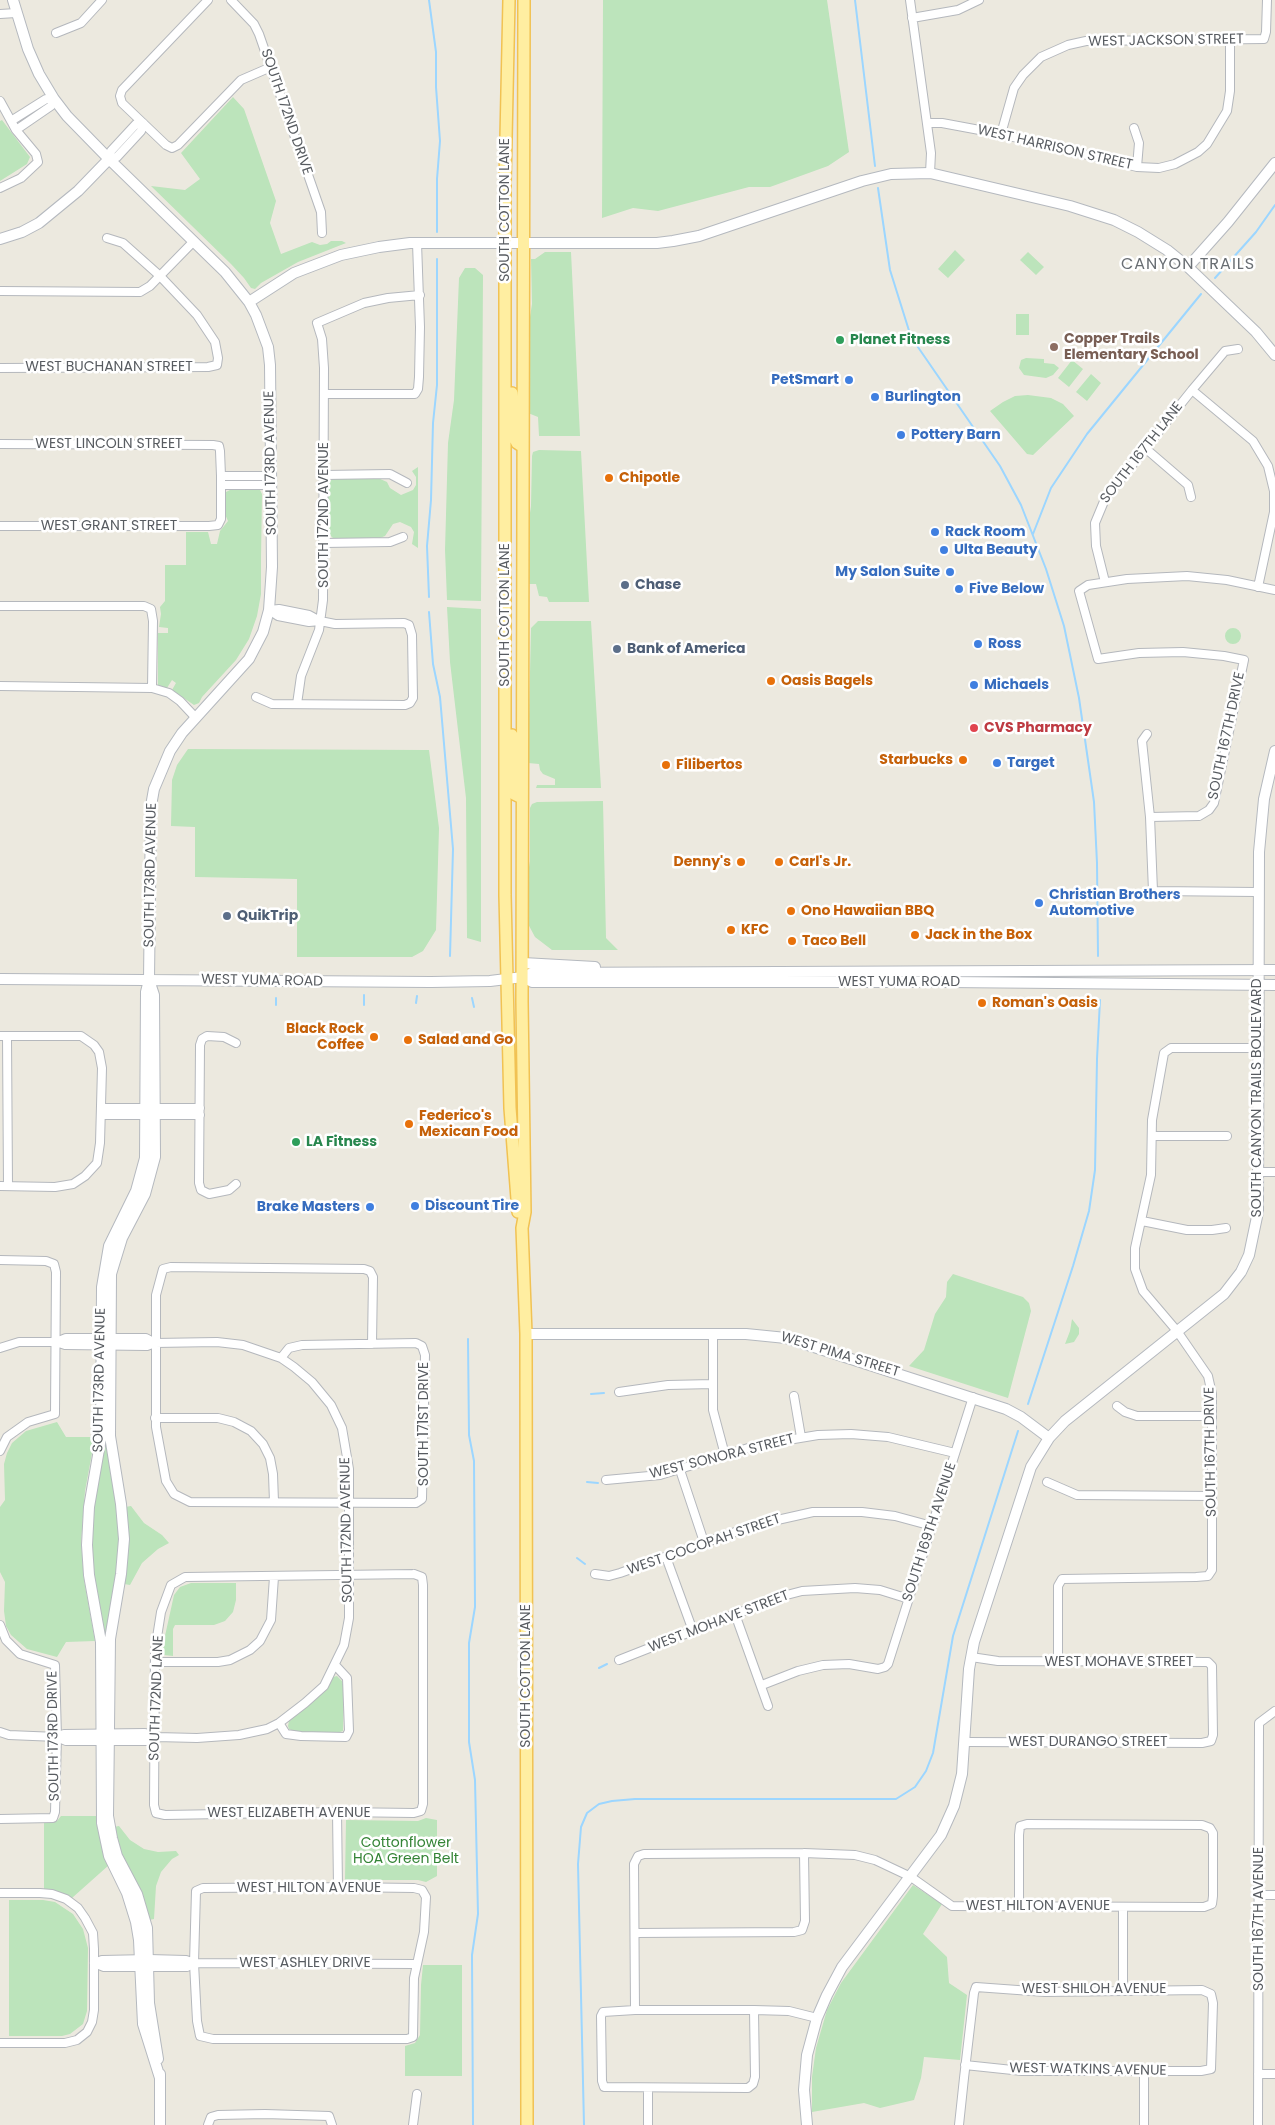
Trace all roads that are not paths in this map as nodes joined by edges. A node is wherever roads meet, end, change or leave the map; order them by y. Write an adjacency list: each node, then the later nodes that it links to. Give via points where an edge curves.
1 (13, 0): 10 (street, SOUTH 173RD AVENUE)
2 (102, 0): 13 (street, via 80,23)
3 (208, 0): 19 (street, via 122,90 122,103)
4 (231, 0): 15 (street, SOUTH 172ND DRIVE, via 254,24)
5 (509, 0): 34 (main road, SOUTH COTTON LANE)
6 (524, 0): 35 (main road, SOUTH COTTON LANE)
7 (910, 0): 12 (street)
8 (980, 0): 12 (street, via 958,10)
9 (1267, 0): 14 (street, WEST JACKSON STREET, via 1264,39)
10 (16, 13): 11 (street); 16 (street, SOUTH 173RD AVENUE, via 39,74)
11 (0, 14)
12 (912, 18): 20 (street)
13 (56, 33)
14 (1230, 40): 23 (street, WEST JACKSON STREET, via 1086,41 1068,45 1041,57 1023,75 1014,88); 26 (street, WEST HARRISON STREET, via 1227,111 1207,144 1182,162 1159,168)
15 (271, 67): 19 (street, via 241,80 172,148); 29 (street, SOUTH 172ND DRIVE, via 321,212)
16 (54, 99): 18 (street, via 46,99); 22 (street, via 51,106); 24 (street, SOUTH 173RD AVENUE)
17 (0, 101): 18 (street)
18 (11, 122): 22 (street)
19 (143, 123): 24 (street, via 142,132 117,158)
20 (927, 123): 23 (street, WEST HARRISON STREET); 27 (street)
21 (1134, 128): 26 (street, via 1139,143)
22 (16, 130): 28 (street, via 36,154 38,162 21,178)
23 (1001, 134): 26 (street, WEST HARRISON STREET)
24 (109, 160): 31 (street, via 39,224); 32 (street, SOUTH 173RD AVENUE)
25 (1275, 163): 36 (street)
26 (1137, 167)
27 (930, 173): 35 (street, via 901,173 877,178 689,238 656,243); 36 (street, via 1093,212 1144,236)
28 (0, 188)
29 (322, 233)
30 (107, 238): 37 (street, via 123,244)
31 (0, 239)
32 (194, 241): 37 (street); 40 (street, SOUTH 173RD AVENUE)
33 (417, 243): 34 (street); 39 (street); 40 (street, via 379,247 318,263 294,273)
34 (505, 243): 35 (street); 43 (main road, SOUTH COTTON LANE)
35 (523, 243): 48 (main road, SOUTH COTTON LANE)
36 (1188, 268): 42 (street, via 1256,332)
37 (160, 276): 38 (street, via 140,292); 44 (street, WEST BUCHANAN STREET, via 208,328 215,342 217,364 208,367)
38 (0, 291)
39 (420, 295): 46 (street, SOUTH 172ND AVENUE, via 364,303 317,322 324,352); 46 (street, via 419,376 415,394)
40 (249, 302): 52 (street, SOUTH 173RD AVENUE, via 263,329 270,365)
41 (1238, 349): 45 (street, SOUTH 167TH LANE, via 1226,351)
42 (1275, 355)
43 (504, 360): 48 (main road, via 511,388 514,438); 64 (main road, SOUTH COTTON LANE)
44 (0, 368)
45 (1192, 390): 49 (street, SOUTH 167TH LANE); 60 (street, via 1253,441 1270,471 1274,512)
46 (324, 394): 50 (street, SOUTH 172ND AVENUE)
47 (0, 444): 51 (street, WEST LINCOLN STREET, via 218,446)
48 (522, 447): 65 (main road, SOUTH COTTON LANE)
49 (1145, 448): 55 (street, via 1188,484); 59 (street, SOUTH 167TH LANE, via 1105,499 1095,523 1096,546)
50 (324, 475): 53 (street, via 390,474); 58 (street, SOUTH 172ND AVENUE)
51 (221, 476): 52 (street, via 264,476); 54 (street)
52 (272, 481): 54 (street, via 264,485); 63 (street, SOUTH 173RD AVENUE)
53 (406, 483)
54 (221, 485): 56 (street, WEST GRANT STREET, via 221,519 218,525)
55 (1190, 497)
56 (0, 526)
57 (403, 537): 58 (street, via 390,542)
58 (324, 543): 66 (street, SOUTH 172ND AVENUE)
59 (1105, 582): 60 (street, via 1187,576); 77 (street, SOUTH 167TH DRIVE, via 1088,584 1079,591 1098,659 1139,653 1183,652 1244,660 1214,803 1199,816)
60 (1258, 587): 61 (street)
61 (1275, 590)
62 (0, 606): 68 (street, via 144,606 151,609)
63 (269, 610): 66 (street, via 302,613); 72 (street, SOUTH 173RD AVENUE, via 263,632 249,659)
64 (505, 611): 65 (main road); 69 (main road, SOUTH COTTON LANE)
65 (522, 611): 76 (main road, SOUTH COTTON LANE)
66 (320, 620): 71 (street, SOUTH 172ND AVENUE, via 301,676); 71 (street, via 335,624 410,625 413,698 410,703)
67 (0, 686): 68 (street)
68 (152, 688): 72 (street, via 169,693)
69 (504, 688): 76 (main road, via 511,716 514,794); 87 (main road, SOUTH COTTON LANE)
70 (256, 697): 71 (street, via 272,704)
71 (297, 704)
72 (196, 718): 88 (street, SOUTH 173RD AVENUE, via 170,751 154,789 151,806)
73 (1147, 734): 77 (street, via 1142,741)
74 (1275, 751): 75 (street, SOUTH CANYON TRAILS BOULEVARD)
75 (1273, 772): 78 (street, SOUTH CANYON TRAILS BOULEVARD, via 1260,828)
76 (522, 798): 79 (main road, SOUTH COTTON LANE)
77 (1150, 817): 78 (street, via 1153,891)
78 (1258, 892): 80 (street, SOUTH CANYON TRAILS BOULEVARD)
79 (523, 963): 83 (street, via 605,968); 85 (main road, SOUTH COTTON LANE)
80 (1258, 970): 81 (street, WEST YUMA ROAD); 82 (street, WEST YUMA ROAD); 91 (street, SOUTH CANYON TRAILS BOULEVARD)
81 (1275, 970)
82 (1071, 972): 84 (street, WEST YUMA ROAD); 90 (street, via 1066,979 1010,979)
83 (608, 973): 84 (street, WEST YUMA ROAD); 85 (street, WEST YUMA ROAD, via 532,974)
84 (764, 973): 89 (street, via 758,979)
85 (523, 977): 87 (street, WEST YUMA ROAD); 89 (street, WEST YUMA ROAD, via 532,982); 103 (main road, SOUTH COTTON LANE)
86 (0, 979): 88 (street, WEST YUMA ROAD)
87 (506, 979): 88 (street, WEST YUMA ROAD, via 371,982); 96 (main road, SOUTH COTTON LANE)
88 (149, 980): 99 (street, SOUTH 173RD AVENUE, via 146,992)
89 (651, 982): 90 (street, WEST YUMA ROAD)
90 (1004, 983): 91 (street, WEST YUMA ROAD)
91 (1259, 985): 92 (street, WEST YUMA ROAD); 95 (street, SOUTH CANYON TRAILS BOULEVARD)
92 (1275, 985)
93 (4, 1036): 97 (street); 98 (street, via 81,1036 94,1045 101,1059)
94 (236, 1043): 100 (street, via 224,1037 207,1036 202,1039)
95 (1258, 1048): 101 (street, SOUTH 167TH DRIVE, via 1171,1048 1164,1053); 104 (street, SOUTH CANYON TRAILS BOULEVARD)
96 (510, 1108): 103 (main road, via 518,1114); 109 (main road, SOUTH COTTON LANE, via 518,1214)
97 (4, 1111): 107 (street)
98 (101, 1111): 99 (street); 107 (street, via 97,1163 85,1176 73,1184)
99 (150, 1111): 100 (street); 116 (street, SOUTH 173RD AVENUE, via 154,1167 113,1266)
100 (200, 1111): 106 (street, via 201,1190 209,1194 218,1193)
101 (1152, 1136): 102 (street); 108 (street, SOUTH 167TH DRIVE, via 1152,1175)
102 (1226, 1136)
103 (524, 1164): 109 (main road, SOUTH COTTON LANE)
104 (1259, 1172): 105 (street); 112 (street, SOUTH CANYON TRAILS BOULEVARD, via 1256,1225 1241,1272 1224,1294)
105 (1275, 1172)
106 (236, 1184)
107 (4, 1186)
108 (1142, 1221): 110 (street, via 1187,1230); 112 (street, SOUTH 167TH DRIVE, via 1135,1248 1135,1269 1143,1292)
109 (522, 1228): 113 (main road, SOUTH COTTON LANE)
110 (1226, 1228)
111 (0, 1260): 115 (street, via 54,1264)
112 (1178, 1331): 126 (street, SOUTH 167TH DRIVE, via 1208,1376); 129 (street, SOUTH CANYON TRAILS BOULEVARD, via 1097,1393)
113 (526, 1334): 114 (street, WEST PIMA STREET); 196 (main road, SOUTH COTTON LANE)
114 (713, 1334): 121 (street); 124 (street, WEST PIMA STREET, via 786,1338)
115 (56, 1342): 116 (street, via 65,1345); 119 (street, via 19,1342); 130 (street, via 55,1414 28,1422 7,1436)
116 (106, 1342): 117 (street, via 146,1338); 160 (street, SOUTH 173RD AVENUE, via 110,1443 124,1539 122,1574 110,1640); 160 (street, SOUTH 173RD AVENUE, via 101,1438 87,1535 89,1576 101,1637)
117 (155, 1343): 118 (street, via 156,1295 163,1269 170,1268 370,1271 373,1278); 120 (street, via 244,1345); 127 (street)
118 (372, 1344): 120 (street, SOUTH 171ST DRIVE, via 302,1345 290,1348); 137 (street, SOUTH 171ST DRIVE, via 416,1343 422,1346 425,1355 422,1499 416,1502)
119 (0, 1348)
120 (280, 1358): 137 (street, SOUTH 172ND AVENUE, via 312,1382 331,1405 342,1428 349,1469)
121 (713, 1384): 122 (street, via 668,1385); 132 (street, via 714,1417)
122 (619, 1392)
123 (794, 1396): 128 (street)
124 (973, 1397): 129 (street, WEST PIMA STREET, via 1016,1414); 131 (street, SOUTH 169TH AVENUE)
125 (1117, 1406): 126 (street, via 1137,1416)
126 (1212, 1416): 136 (street, SOUTH 167TH DRIVE)
127 (156, 1418): 138 (street, via 218,1418 251,1431 270,1458); 138 (street, via 166,1481 174,1494 190,1502)
128 (801, 1437): 131 (street, WEST SONORA STREET, via 851,1434 888,1437); 132 (street, WEST SONORA STREET, via 758,1445)
129 (1049, 1438): 149 (street, SOUTH CANYON TRAILS BOULEVARD, via 1028,1476)
130 (0, 1451)
131 (955, 1453): 139 (street, SOUTH 169TH AVENUE)
132 (725, 1456): 133 (street, WEST SONORA STREET)
133 (680, 1470): 134 (street, WEST SONORA STREET); 140 (street)
134 (606, 1480)
135 (1047, 1482): 136 (street, via 1077,1495)
136 (1212, 1496): 152 (street, SOUTH 167TH DRIVE, via 1212,1570 1208,1576 1062,1579 1058,1586)
137 (349, 1501): 138 (street); 143 (street, SOUTH 172ND AVENUE)
138 (274, 1502)
139 (932, 1526): 140 (street, WEST COCOPAH STREET, via 895,1516 862,1512 813,1512 755,1525); 145 (street, SOUTH 169TH AVENUE)
140 (704, 1542): 141 (street, WEST COCOPAH STREET)
141 (666, 1557): 142 (street, WEST COCOPAH STREET, via 609,1576); 148 (street)
142 (595, 1574)
143 (349, 1576): 144 (street); 153 (street, SOUTH 172ND AVENUE, via 347,1626); 164 (street, WEST ELIZABETH AVENUE, via 414,1574 422,1577 423,1804 421,1812 414,1814)
144 (274, 1577): 151 (street, via 271,1620 260,1641 250,1650 218,1662); 151 (street, SOUTH 172ND LANE, via 185,1577 171,1585 161,1612)
145 (909, 1599): 146 (street, WEST MOHAVE STREET, via 874,1590 824,1588 779,1597); 154 (street, SOUTH 169TH AVENUE, via 885,1667 823,1665)
146 (735, 1614): 148 (street, WEST MOHAVE STREET); 154 (street)
147 (0, 1625): 159 (street, SOUTH 173RD DRIVE, via 6,1640 20,1654 55,1664)
148 (693, 1630): 150 (street, WEST MOHAVE STREET)
149 (971, 1657): 152 (street, WEST MOHAVE STREET); 163 (street, SOUTH CANYON TRAILS BOULEVARD)
150 (619, 1660)
151 (155, 1662): 161 (street, SOUTH 172ND LANE)
152 (1058, 1662): 162 (street, WEST MOHAVE STREET, via 1208,1662 1212,1666)
153 (335, 1665): 157 (street, SOUTH 172ND AVENUE, via 324,1686); 157 (street, via 347,1678 349,1731 346,1736 286,1734)
154 (762, 1684): 155 (street)
155 (768, 1706)
156 (1275, 1711): 171 (street, SOUTH 167TH AVENUE, via 1259,1723)
157 (279, 1723): 161 (street, via 239,1735)
158 (0, 1732): 159 (street)
159 (57, 1737): 160 (street, via 66,1741); 166 (street, SOUTH 173RD DRIVE, via 53,1818)
160 (105, 1737): 161 (street, via 146,1741); 177 (street, SOUTH 173RD AVENUE, via 110,1827 117,1856 143,1910 148,1936)
161 (156, 1737): 165 (street, SOUTH 172ND LANE)
162 (1211, 1741): 163 (street, WEST DURANGO STREET)
163 (966, 1742): 168 (street, SOUTH CANYON TRAILS BOULEVARD, via 954,1806 941,1835)
164 (337, 1812): 165 (street, WEST ELIZABETH AVENUE); 169 (street)
165 (156, 1813)
166 (0, 1819)
167 (804, 1853): 168 (street, WEST HILTON AVENUE, via 855,1855); 175 (street, WEST HILTON AVENUE, via 638,1856 634,1864); 175 (street, via 805,1921 802,1930)
168 (911, 1876): 173 (street, WEST HILTON AVENUE, via 952,1906); 183 (street, SOUTH CANYON TRAILS BOULEVARD, via 842,1967)
169 (338, 1887): 178 (street, WEST HILTON AVENUE, via 203,1888 196,1891); 179 (street, WEST HILTON AVENUE, via 422,1890 426,1897 426,1921)
170 (0, 1893): 176 (street, via 52,1894 66,1899 78,1908 93,1933)
171 (1260, 1895): 172 (street); 188 (street, SOUTH 167TH AVENUE)
172 (1275, 1895)
173 (1019, 1906): 174 (street, WEST HILTON AVENUE); 174 (street, WEST HILTON AVENUE, via 1020,1826 1192,1824 1210,1828 1213,1833 1212,1904 1204,1907)
174 (1123, 1907): 180 (street)
175 (634, 1933): 181 (street)
176 (94, 1963): 177 (street, WEST ASHLEY DRIVE, via 102,1960); 184 (street, via 94,2010 87,2032 77,2040 65,2043)
177 (145, 1963): 178 (street, WEST ASHLEY DRIVE, via 186,1960); 193 (street, SOUTH 173RD AVENUE, via 160,2064)
178 (194, 1963): 179 (street, WEST ASHLEY DRIVE); 179 (street, via 200,2036 212,2039 408,2039 413,2037)
179 (416, 1964)
180 (1123, 1990): 185 (street, WEST SHILOH AVENUE, via 1045,1992 976,1987); 186 (street, WEST SHILOH AVENUE, via 1202,1990 1211,1994)
181 (635, 2010): 182 (street); 190 (street, via 603,2012 601,2016 602,2081 604,2087)
182 (754, 2010): 183 (street, via 789,2011); 190 (street, via 753,2084 748,2088)
183 (817, 2018): 198 (street, SOUTH CANYON TRAILS BOULEVARD, via 807,2055 804,2090)
184 (0, 2043)
185 (965, 2065): 187 (street, WEST WATKINS AVENUE, via 1022,2072); 199 (street)
186 (1211, 2069): 187 (street, WEST WATKINS AVENUE)
187 (1144, 2072): 200 (street)
188 (1258, 2074): 189 (street); 201 (street, SOUTH 167TH AVENUE)
189 (1275, 2074)
190 (648, 2088): 197 (street)
191 (417, 2094): 195 (street)
192 (210, 2121): 194 (street, via 218,2114 329,2116)
193 (160, 2125)
194 (332, 2125)
195 (413, 2125)
196 (527, 2125)
197 (648, 2125)
198 (807, 2125)
199 (959, 2125)
200 (1144, 2125)
201 (1258, 2125)

